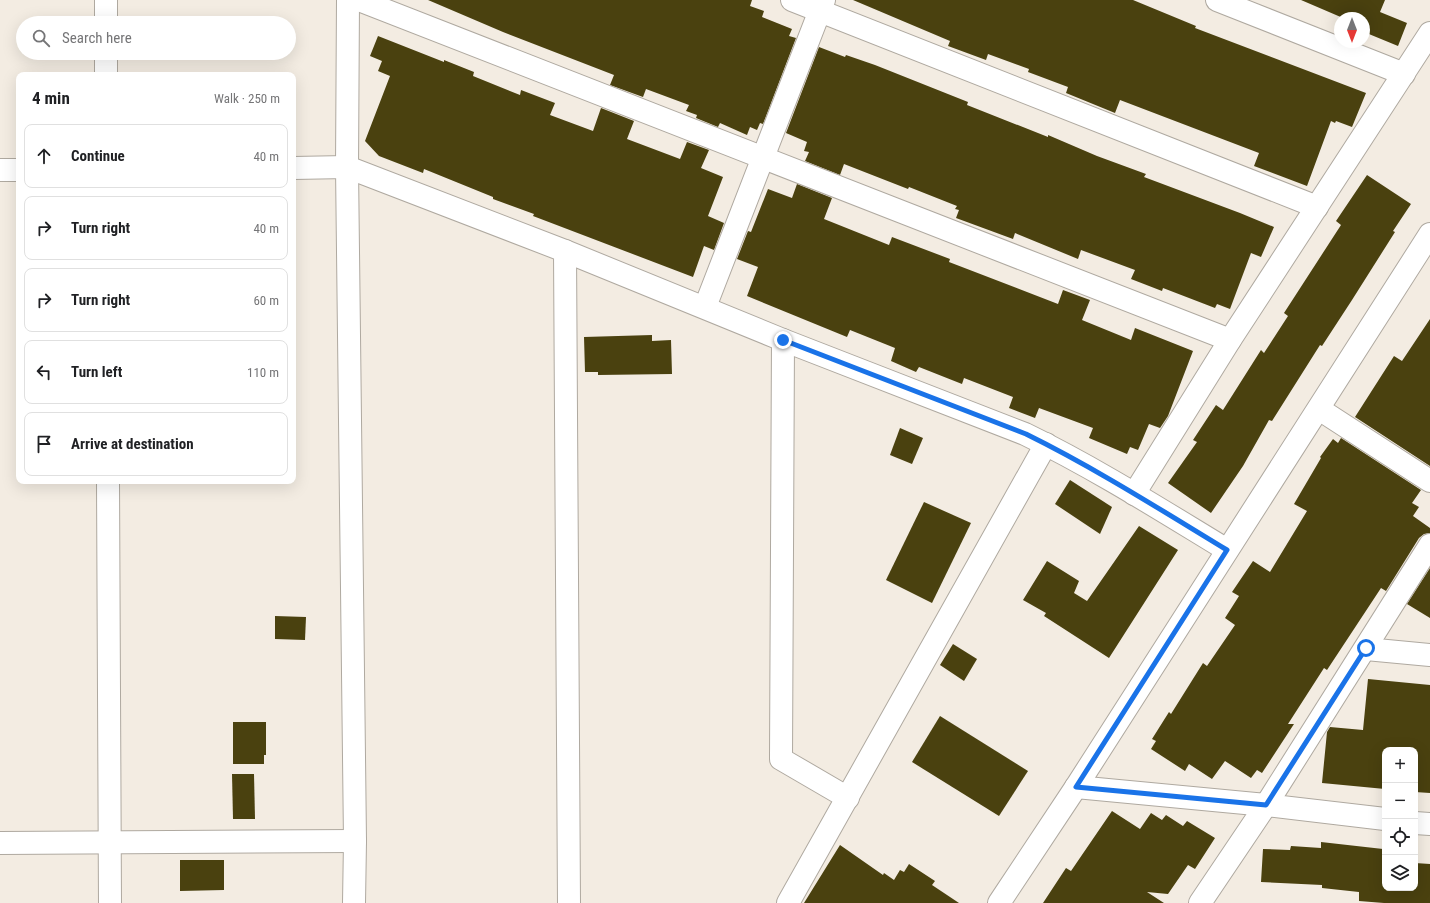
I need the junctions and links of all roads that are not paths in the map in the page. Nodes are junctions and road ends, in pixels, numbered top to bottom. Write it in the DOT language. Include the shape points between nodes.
graph roads {
  1 [pos="106,0"];
  2 [pos="348,0"];
  3 [pos="359,0"];
  4 [pos="792,0"];
  5 [pos="1217,0"];
  6 [pos="822,5"];
  7 [pos="106,16"];
  8 [pos="1430,33"];
  9 [pos="106,60"];
  10 [pos="106,72"];
  11 [pos="1404,74"];
  12 [pos="764,157"];
  13 [pos="348,167"];
  14 [pos="296,168"];
  15 [pos="0,170"];
  16 [pos="16,170"];
  17 [pos="1317,206"];
  18 [pos="1430,234"];
  19 [pos="565,251"];
  20 [pos="705,307"];
  21 [pos="783,340"];
  22 [pos="1230,340"];
  23 [pos="1319,409"];
  24 [pos="1046,444"];
  25 [pos="1430,481"];
  26 [pos="108,484"];
  27 [pos="1134,494"];
  28 [pos="1430,545"];
  29 [pos="1227,550"];
  30 [pos="1366,648"];
  31 [pos="1430,655"];
  32 [pos="1076,787"];
  33 [pos="848,798"];
  34 [pos="1266,805"];
  35 [pos="1382,819"];
  36 [pos="1418,823"];
  37 [pos="1430,824"];
  38 [pos="355,841"];
  39 [pos="110,842"];
  40 [pos="0,843"];
  41 [pos="110,903"];
  42 [pos="354,903"];
  43 [pos="569,903"];
  44 [pos="788,903"];
  45 [pos="1000,903"];
  46 [pos="1200,903"];
  1 -- 7 [label="street"];
  2 -- 13 [label="street"];
  3 -- 12 [label="street"];
  4 -- 6 [label="street"];
  5 -- 11 [label="street"];
  6 -- 12 [label="street"];
  6 -- 17 [label="street"];
  8 -- 11 [label="street"];
  9 -- 10 [label="street"];
  11 -- 17 [label="street"];
  12 -- 20 [label="street"];
  12 -- 22 [label="street"];
  13 -- 14 [label="street"];
  13 -- 19 [label="street"];
  13 -- 38 [label="street"];
  15 -- 16 [label="street"];
  17 -- 22 [label="street"];
  18 -- 23 [label="street"];
  19 -- 20 [label="street"];
  19 -- 43 [label="street"];
  20 -- 21 [label="street"];
  21 -- 24 [label="street"];
  21 -- 33 [label="street" via="781,759"];
  22 -- 27 [label="street"];
  23 -- 25 [label="street"];
  23 -- 29 [label="street"];
  24 -- 27 [label="street"];
  24 -- 33 [label="street"];
  26 -- 39 [label="street"];
  27 -- 29 [label="street"];
  28 -- 30 [label="street"];
  29 -- 32 [label="street"];
  30 -- 31 [label="street"];
  30 -- 34 [label="street"];
  32 -- 34 [label="street"];
  32 -- 45 [label="street"];
  33 -- 44 [label="street"];
  34 -- 35 [label="street"];
  34 -- 46 [label="street"];
  36 -- 37 [label="street"];
  38 -- 39 [label="street"];
  38 -- 42 [label="street"];
  39 -- 40 [label="street"];
  39 -- 41 [label="street"];
}
